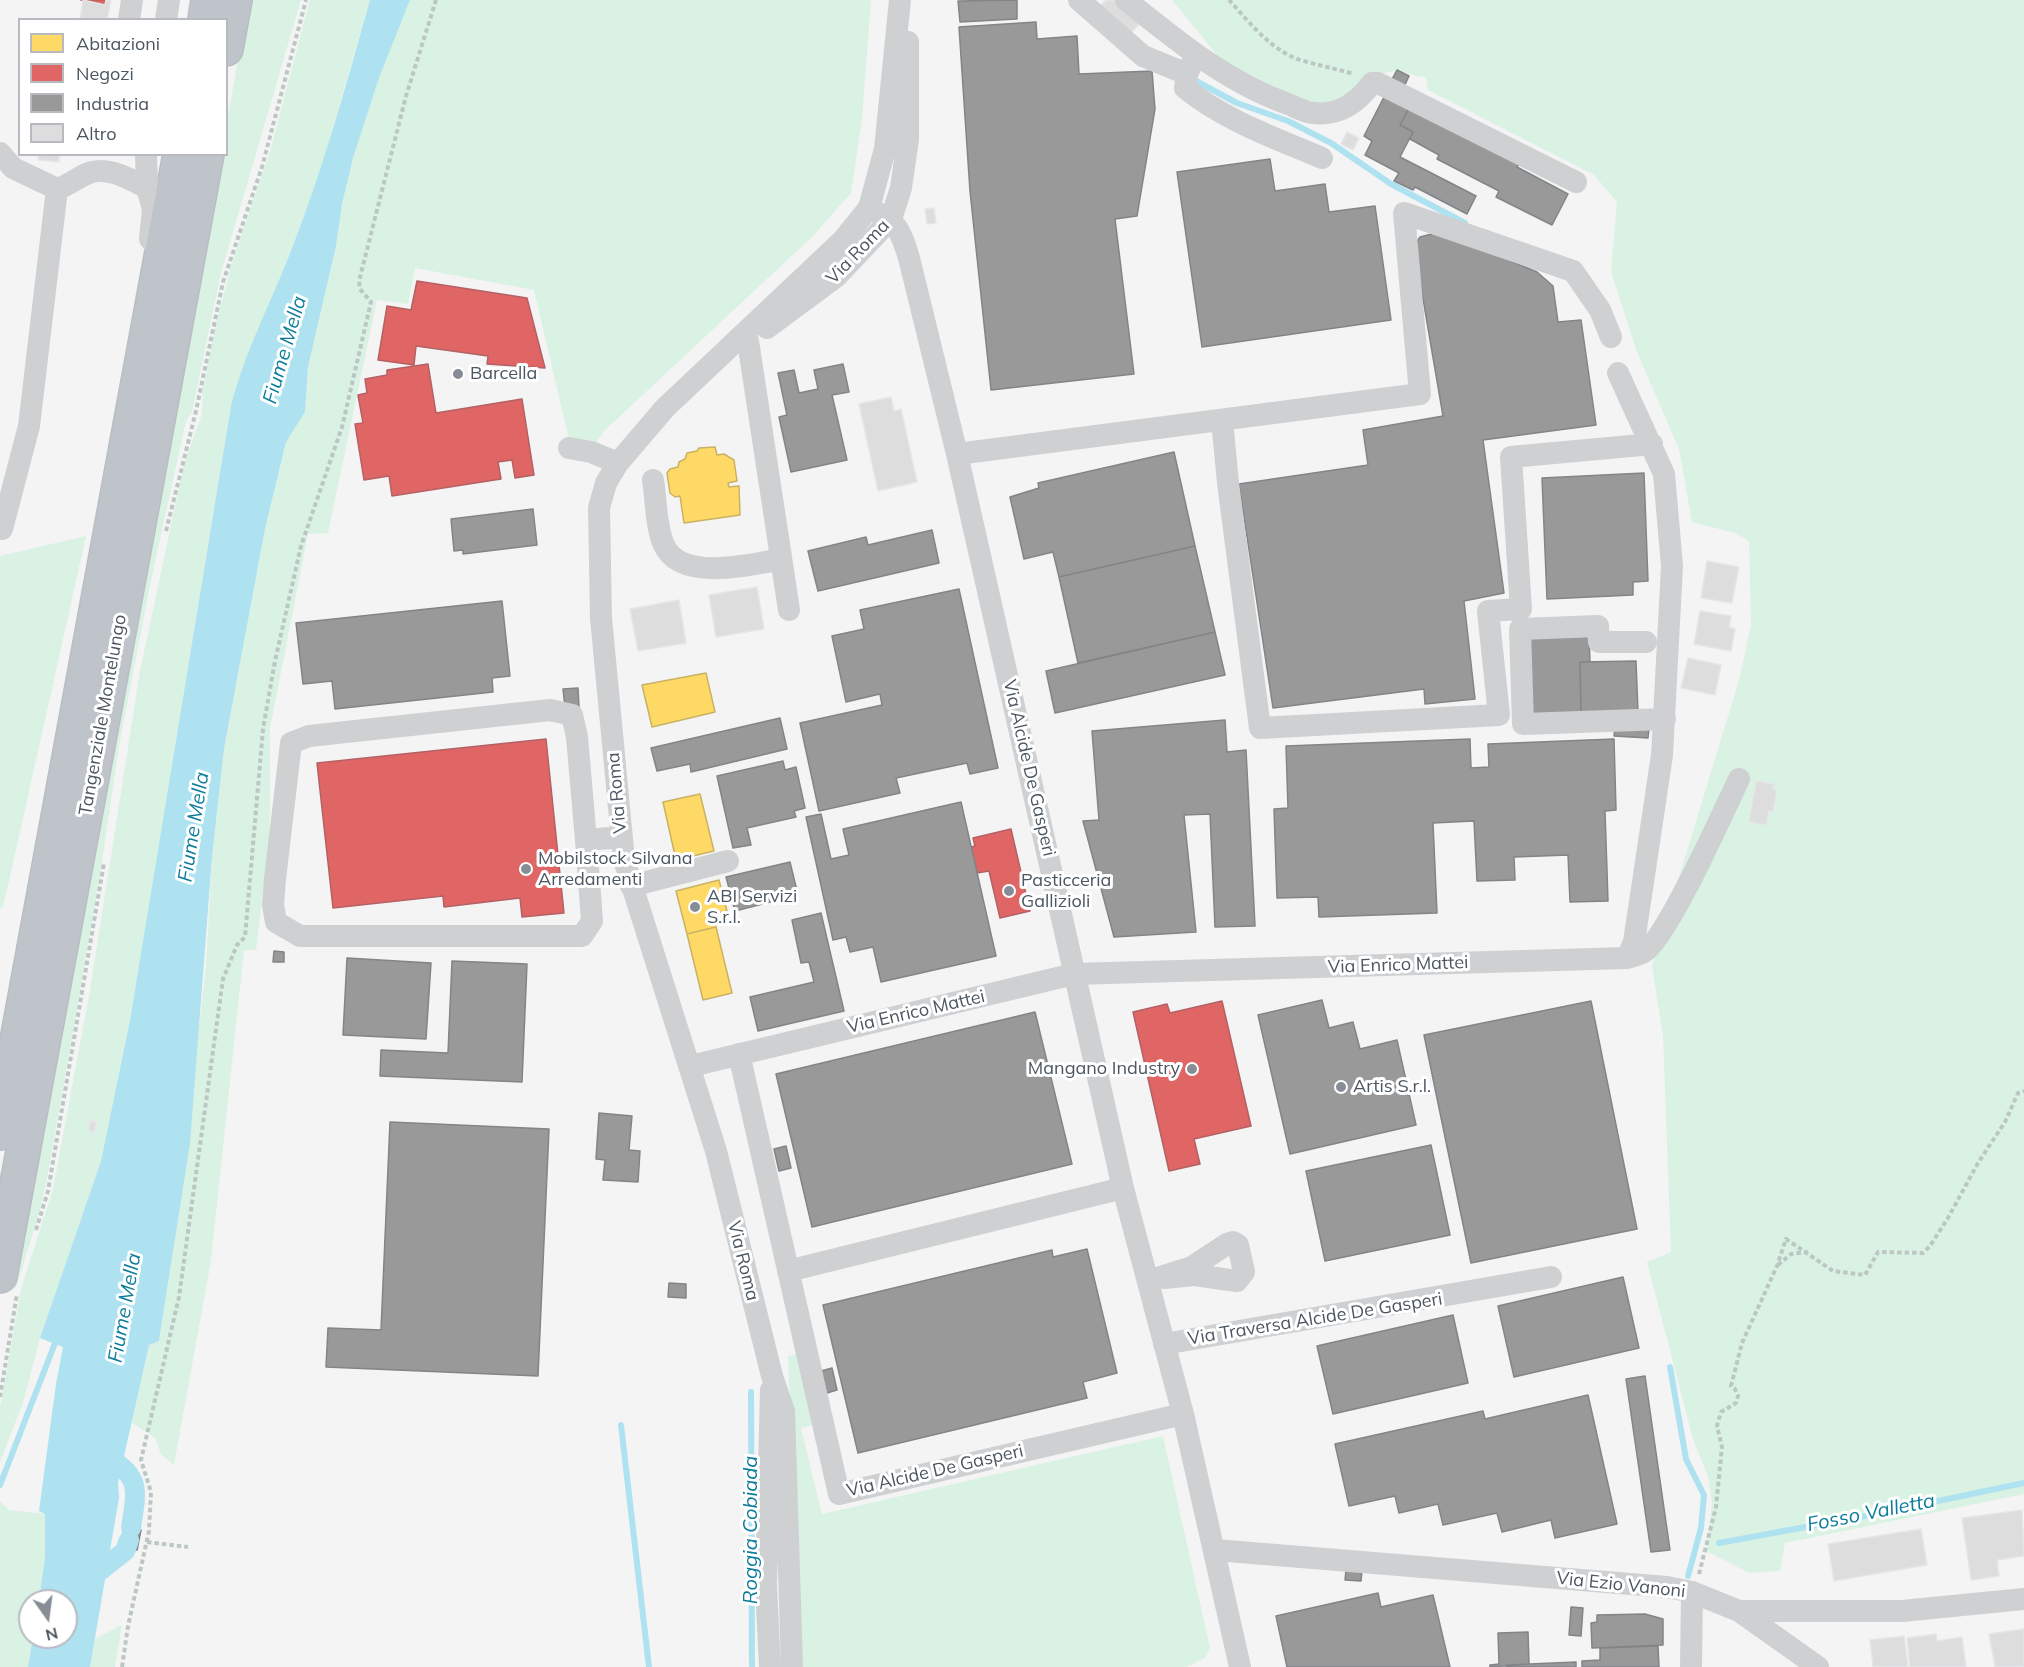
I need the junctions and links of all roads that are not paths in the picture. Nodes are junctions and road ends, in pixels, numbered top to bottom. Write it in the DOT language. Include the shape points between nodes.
graph roads {
  1 [pos="132,0"];
  2 [pos="169,0"];
  3 [pos="208,0"];
  4 [pos="236,0"];
  5 [pos="900,0"];
  6 [pos="909,0"];
  7 [pos="1079,0"];
  8 [pos="1126,0"];
  9 [pos="129,18"];
  10 [pos="166,18"];
  11 [pos="205,18"];
  12 [pos="228,39"];
  13 [pos="1192,64"];
  14 [pos="0,153"];
  15 [pos="146,156"];
  16 [pos="180,156"];
  17 [pos="207,156"];
  18 [pos="1322,158"];
  19 [pos="1576,182"];
  20 [pos="147,188"];
  21 [pos="57,189"];
  22 [pos="869,208"];
  23 [pos="891,219"];
  24 [pos="1611,337"];
  25 [pos="748,341"];
  26 [pos="704,371"];
  27 [pos="1618,373"];
  28 [pos="1222,420"];
  29 [pos="1652,444"];
  30 [pos="569,448"];
  31 [pos="957,454"];
  32 [pos="123,461"];
  33 [pos="618,463"];
  34 [pos="653,480"];
  35 [pos="1,534"];
  36 [pos="781,559"];
  37 [pos="789,610"];
  38 [pos="1646,642"];
  39 [pos="1665,719"];
  40 [pos="1740,779"];
  41 [pos="622,837"];
  42 [pos="586,840"];
  43 [pos="728,861"];
  44 [pos="631,886"];
  45 [pos="1627,958"];
  46 [pos="1074,974"];
  47 [pos="739,1054"];
  48 [pos="691,1066"];
  49 [pos="0,1133"];
  50 [pos="1123,1188"];
  51 [pos="788,1271"];
  52 [pos="1551,1277"];
  53 [pos="9,1282"];
  54 [pos="1164,1344"];
  55 [pos="772,1376"];
  56 [pos="1183,1414"];
  57 [pos="1215,1550"];
  58 [pos="1692,1592"];
  59 [pos="2024,1599"];
  60 [pos="1739,1611"];
  61 [pos="770,1667"];
  62 [pos="792,1667"];
  63 [pos="1240,1667"];
  64 [pos="1691,1667"];
  65 [pos="1818,1667"];
  1 -- 9 [label="street"];
  2 -- 10 [label="street"];
  3 -- 11 [label="highway"];
  4 -- 12 [label="highway"];
  5 -- 22 [label="street, Via Roma" via="885,149"];
  6 -- 23 [label="street, Via Roma" via="908,139 901,188"];
  7 -- 13 [label="street" via="1143,56"];
  8 -- 13 [label="street"];
  13 -- 18 [label="street" via="1185,88 1199,99 1259,132"];
  13 -- 19 [label="street" via="1313,113 1334,112 1352,104 1361,98 1365,79"];
  14 -- 21 [label="street" via="13,168"];
  15 -- 20 [label="street"];
  16 -- 32 [label="highway, Tangenziale Montelungo"];
  17 -- 53 [label="highway, Tangenziale Montelungo"];
  20 -- 21 [label="street" via="124,175 93,171 72,185"];
  20 -- 32 [label="street" via="153,222 115,423"];
  21 -- 35 [label="street" via="29,426"];
  22 -- 23 [label="street"];
  22 -- 26 [label="street, Via Roma" via="843,240"];
  23 -- 25 [label="street, Via Roma" via="836,277"];
  23 -- 31 [label="street, Via Alcide De Gasperi" via="903,237 909,258"];
  24 -- 28 [label="street" via="1600,310 1573,271 1404,213 1420,394"];
  25 -- 26 [label="street, Via Roma"];
  25 -- 36 [label="street"];
  26 -- 33 [label="street, Via Roma"];
  27 -- 29 [label="street"];
  28 -- 29 [label="street" via="1260,728 1499,715 1488,611 1521,609 1511,457"];
  28 -- 31 [label="street"];
  29 -- 39 [label="street" via="1664,474 1672,566"];
  30 -- 33 [label="street"];
  31 -- 46 [label="street, Via Alcide De Gasperi"];
  32 -- 49 [label="highway, Tangenziale Montelungo"];
  33 -- 41 [label="street, Via Roma" via="598,508 601,618"];
  34 -- 36 [label="street" via="663,544 671,556 706,568 732,568"];
  36 -- 37 [label="street"];
  38 -- 39 [label="street" via="1599,642 1598,626 1520,629 1523,724"];
  39 -- 45 [label="street" via="1637,923"];
  40 -- 45 [label="street" via="1657,940 1644,952"];
  41 -- 42 [label="street"];
  41 -- 44 [label="street, Via Roma"];
  42 -- 42 [label="street" via="592,921 582,936 300,936 276,922 275,879 291,744 309,736 550,710 572,715"];
  43 -- 44 [label="street"];
  44 -- 48 [label="street, Via Roma"];
  45 -- 46 [label="street, Via Enrico Mattei"];
  46 -- 47 [label="street, Via Enrico Mattei"];
  46 -- 50 [label="street, Via Alcide De Gasperi"];
  47 -- 48 [label="street, Via Enrico Mattei"];
  47 -- 51 [label="street, Via Alcide De Gasperi"];
  48 -- 55 [label="street, Via Roma"];
  50 -- 51 [label="street"];
  50 -- 54 [label="street, Via Alcide De Gasperi" via="1156,1280"];
  51 -- 56 [label="street, Via Alcide De Gasperi" via="838,1494"];
  52 -- 54 [label="street, Via Traversa Alcide De Gasperi"];
  54 -- 56 [label="street, Via Alcide De Gasperi"];
  55 -- 61 [label="street, Via Roma" via="766,1585"];
  55 -- 62 [label="street, Via Roma" via="784,1411"];
  56 -- 57 [label="street, Via Alcide De Gasperi"];
  57 -- 58 [label="street, Via Ezio Vanoni"];
  57 -- 63 [label="street, Via Alcide De Gasperi"];
  58 -- 60 [label="street, Via Ezio Vanoni"];
  58 -- 64 [label="street"];
  59 -- 60 [label="street, Via Ezio Vanoni" via="1902,1611"];
  60 -- 65 [label="street"];
}
